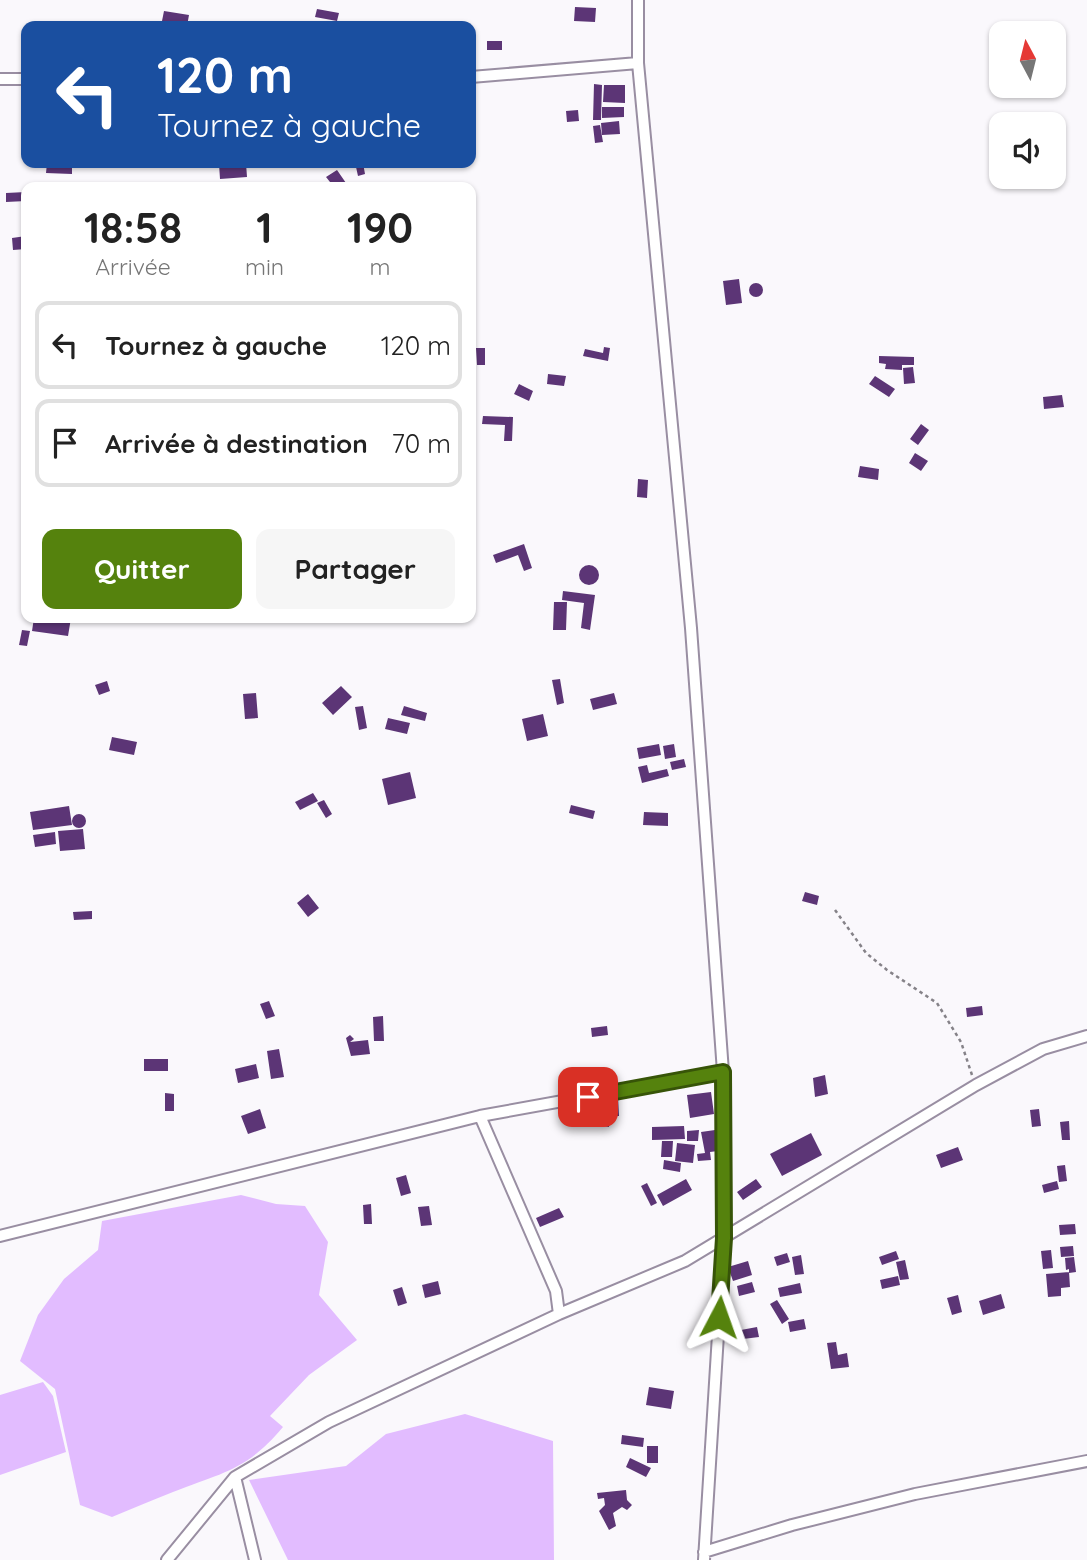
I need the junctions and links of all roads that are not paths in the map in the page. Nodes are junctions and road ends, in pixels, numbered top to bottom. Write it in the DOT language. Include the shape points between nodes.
graph roads {
  1 [pos="638,0"];
  2 [pos="638,63"];
  3 [pos="476,77"];
  4 [pos="0,79"];
  5 [pos="21,79"];
  6 [pos="1087,1036"];
  7 [pos="723,1072"];
  8 [pos="480,1116"];
  9 [pos="0,1236"];
  10 [pos="724,1238"];
  11 [pos="559,1314"];
  12 [pos="1087,1461"];
  13 [pos="235,1478"];
  14 [pos="704,1556"];
  15 [pos="167,1560"];
  16 [pos="255,1560"];
  1 -- 2 [label="street"];
  2 -- 3 [label="street"];
  2 -- 7 [label="street" via="691,628"];
  4 -- 5 [label="street"];
  6 -- 10 [label="street" via="1043,1049 976,1085"];
  7 -- 8 [label="street"];
  7 -- 10 [label="street"];
  8 -- 9 [label="street"];
  8 -- 11 [label="street" via="556,1291"];
  10 -- 11 [label="street" via="685,1261"];
  10 -- 14 [label="street"];
  11 -- 13 [label="street" via="329,1422"];
  12 -- 14 [label="street" via="915,1494 792,1525"];
  13 -- 15 [label="street"];
  13 -- 16 [label="street"];
}
